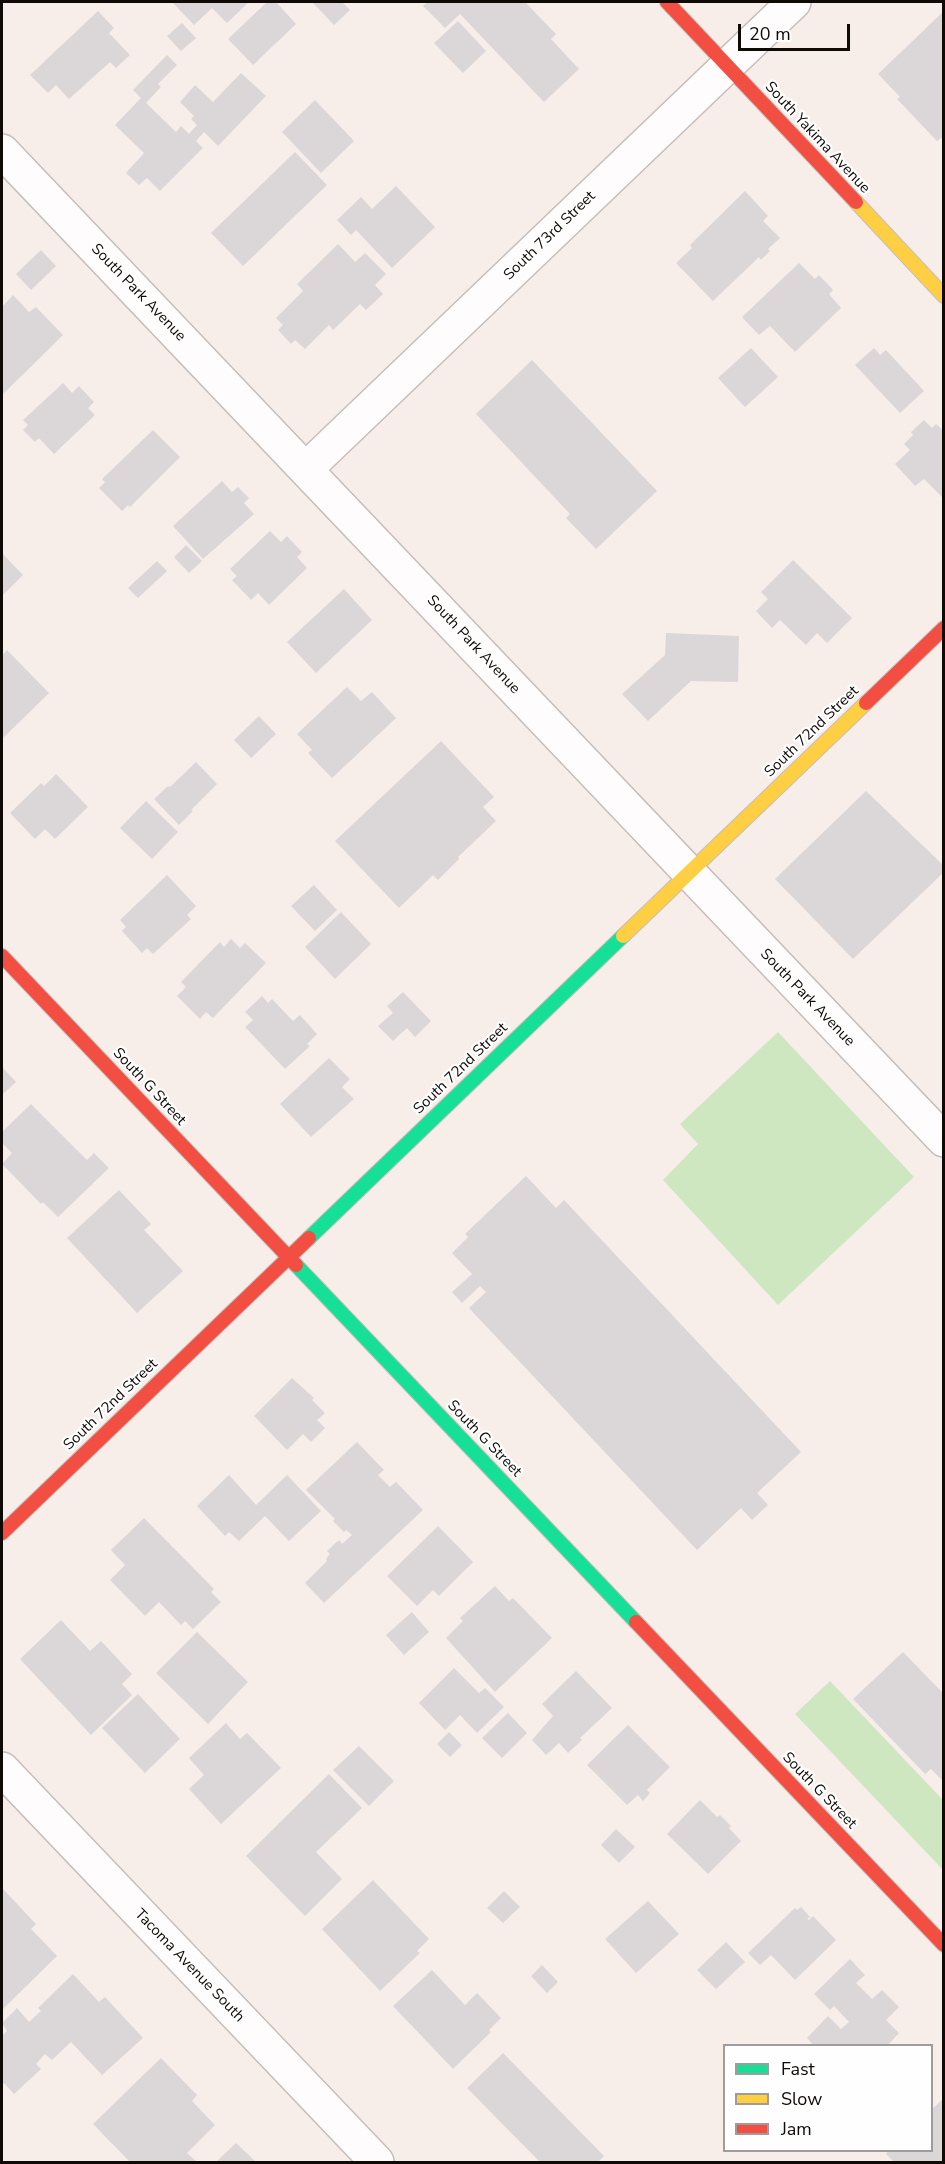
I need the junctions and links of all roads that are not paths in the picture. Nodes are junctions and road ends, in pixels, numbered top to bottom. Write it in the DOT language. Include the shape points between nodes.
graph roads {
  1 [pos="667,2"];
  2 [pos="794,2"];
  3 [pos="726,66"];
  4 [pos="2,151"];
  5 [pos="944,296"];
  6 [pos="306,469"];
  7 [pos="944,628"];
  8 [pos="689,873"];
  9 [pos="2,956"];
  10 [pos="944,1140"];
  11 [pos="288,1258"];
  12 [pos="2,1533"];
  13 [pos="2,1769"];
  14 [pos="944,1945"];
  15 [pos="377,2163"];
  1 -- 3 [label="main road, South Yakima Avenue"];
  2 -- 3 [label="street, South 73rd Street"];
  3 -- 5 [label="main road, South Yakima Avenue"];
  3 -- 6 [label="street, South 73rd Street"];
  4 -- 6 [label="street, South Park Avenue"];
  6 -- 8 [label="street, South Park Avenue"];
  7 -- 8 [label="main road, South 72nd Street"];
  8 -- 10 [label="street, South Park Avenue"];
  8 -- 11 [label="main road, South 72nd Street"];
  9 -- 11 [label="main road, South G Street"];
  11 -- 12 [label="main road, South 72nd Street"];
  11 -- 14 [label="main road, South G Street"];
  13 -- 15 [label="street, Tacoma Avenue South"];
}
